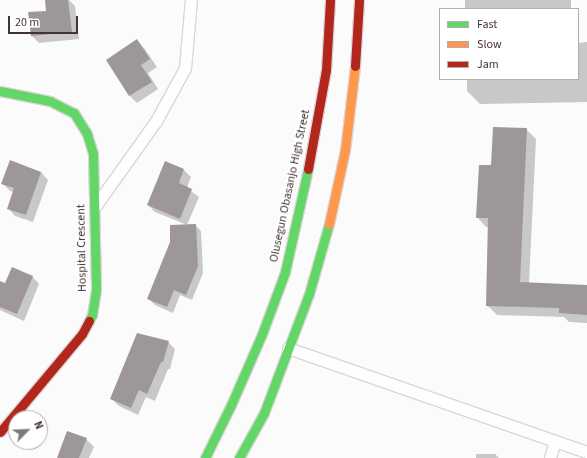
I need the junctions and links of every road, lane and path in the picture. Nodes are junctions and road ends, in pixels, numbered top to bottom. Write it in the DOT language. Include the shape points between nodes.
graph roads {
  1 [pos="191,0"];
  2 [pos="330,0"];
  3 [pos="359,0"];
  4 [pos="0,91"];
  5 [pos="94,208"];
  6 [pos="288,348"];
  7 [pos="0,432"];
  8 [pos="555,441"];
  9 [pos="587,452"];
  10 [pos="205,458"];
  11 [pos="239,458"];
  12 [pos="550,458"];
  1 -- 5 [label="lane" via="185,68 156,120"];
  2 -- 10 [label="main road, Olusegun Obasanjo High Street" via="326,70 303,196 285,272 262,334"];
  3 -- 6 [label="main road" via="355,74 345,150 328,229 309,294"];
  4 -- 5 [label="main road, Hospital Crescent" via="50,101 74,113 86,134 93,154"];
  5 -- 7 [label="main road, Hospital Crescent" via="96,290 92,315 73,346"];
  6 -- 8 [label="lane"];
  6 -- 11 [label="main road" via="264,413"];
  8 -- 9 [label="lane"];
  8 -- 12 [label="lane"];
}
